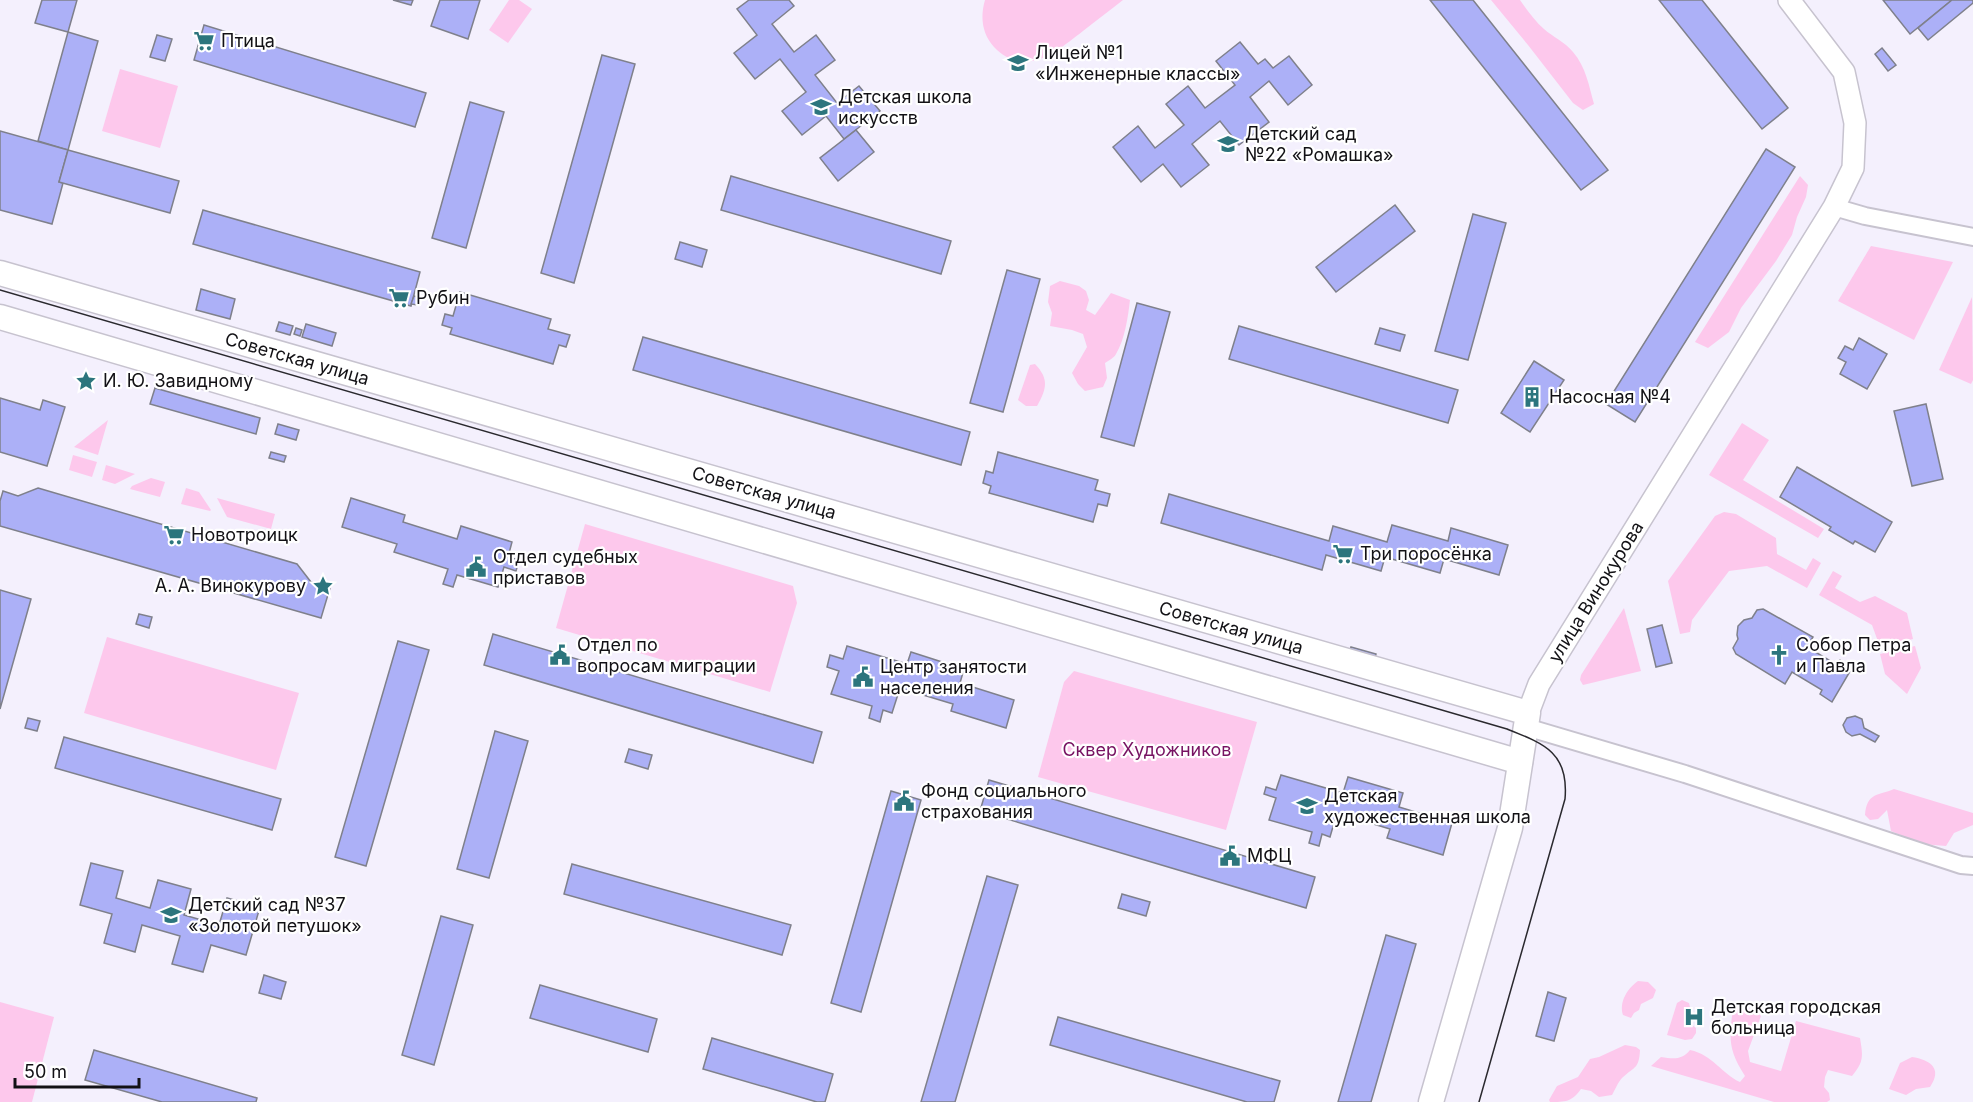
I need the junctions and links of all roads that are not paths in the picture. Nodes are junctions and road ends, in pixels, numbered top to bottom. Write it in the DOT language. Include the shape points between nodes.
graph roads {
  1 [pos="1789,0"];
  2 [pos="1834,207"];
  3 [pos="1973,237"];
  4 [pos="0,273"];
  5 [pos="0,317"];
  6 [pos="1527,720"];
  7 [pos="1520,762"];
  8 [pos="1973,866"];
  9 [pos="1431,1102"];
  1 -- 2 [label="street, улица Винокурова" via="1844,72 1855,123 1853,168"];
  2 -- 3 [label="street"];
  2 -- 6 [label="street, улица Винокурова" via="1539,684"];
  4 -- 6 [label="main road, Советская улица"];
  5 -- 7 [label="main road"];
  6 -- 7 [label="main road, улица Винокурова"];
  6 -- 8 [label="street"];
  7 -- 9 [label="main road, улица Винокурова" via="1510,828"];
}
